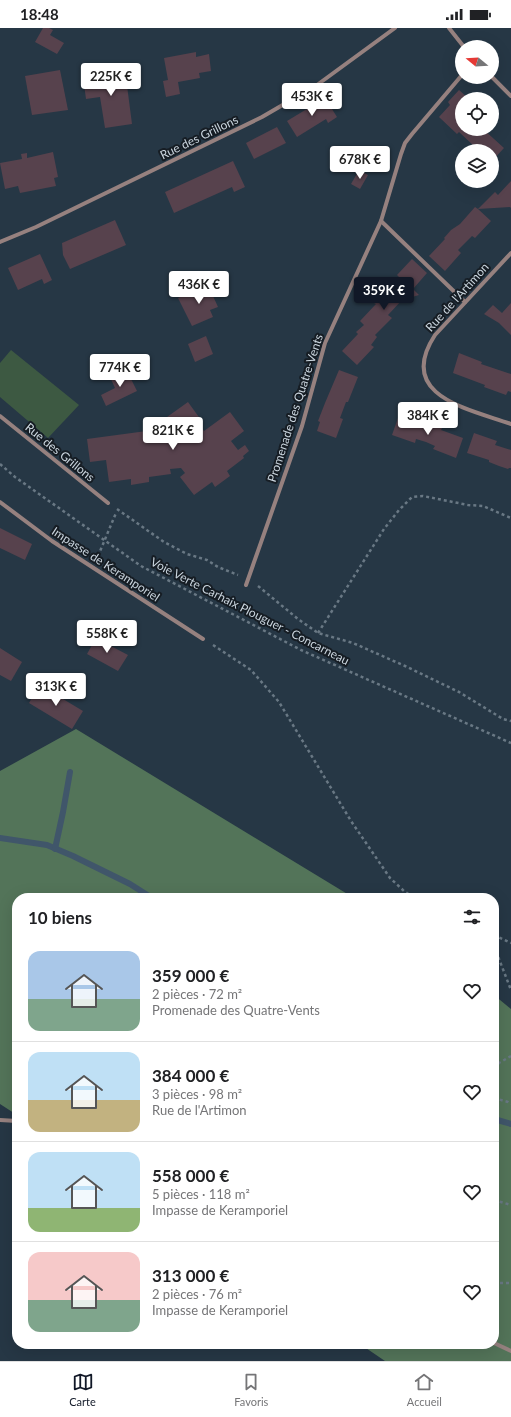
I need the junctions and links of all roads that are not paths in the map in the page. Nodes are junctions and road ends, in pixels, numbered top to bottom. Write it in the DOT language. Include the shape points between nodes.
graph roads {
  1 [pos="394,28"];
  2 [pos="448,28"];
  3 [pos="458,40"];
  4 [pos="455,83"];
  5 [pos="499,84"];
  6 [pos="511,96"];
  7 [pos="381,221"];
  8 [pos="0,242"];
  9 [pos="511,253"];
  10 [pos="465,302"];
  11 [pos="0,416"];
  12 [pos="511,424"];
  13 [pos="0,502"];
  14 [pos="108,503"];
  15 [pos="246,585"];
  16 [pos="204,639"];
  17 [pos="0,1120"];
  18 [pos="12,1121"];
  19 [pos="499,1345"];
  20 [pos="511,1351"];
  1 -- 8 [label="street, Rue des Grillons" via="317,86 262,117"];
  2 -- 3 [label="street"];
  4 -- 7 [label="street, Promenade des Quatre-Vents" via="405,144"];
  5 -- 6 [label="street"];
  7 -- 10 [label="street"];
  7 -- 15 [label="street, Promenade des Quatre-Vents" via="325,343 302,426"];
  9 -- 10 [label="street, Rue de l'Artimon"];
  10 -- 12 [label="street, Rue de l'Artimon" via="429,343 423,367 428,384 445,399"];
  11 -- 14 [label="street, Rue des Grillons"];
  13 -- 16 [label="street, Impasse de Keramporiel" via="52,541"];
  17 -- 18 [label="street"];
  19 -- 20 [label="street"];
}
